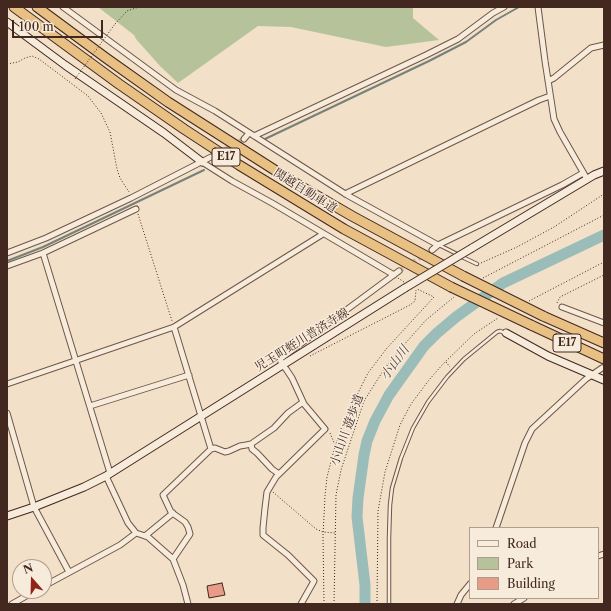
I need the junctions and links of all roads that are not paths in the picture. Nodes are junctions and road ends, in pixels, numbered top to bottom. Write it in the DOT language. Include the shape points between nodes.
graph roads {
  1 [pos="14,7"];
  2 [pos="37,7"];
  3 [pos="63,7"];
  4 [pos="504,7"];
  5 [pos="538,7"];
  6 [pos="7,22"];
  7 [pos="604,45"];
  8 [pos="548,81"];
  9 [pos="550,96"];
  10 [pos="249,133"];
  11 [pos="254,136"];
  12 [pos="244,139"];
  13 [pos="211,157"];
  14 [pos="202,162"];
  15 [pos="604,171"];
  16 [pos="585,176"];
  17 [pos="345,194"];
  18 [pos="136,210"];
  19 [pos="323,234"];
  20 [pos="438,245"];
  21 [pos="432,250"];
  22 [pos="7,253"];
  23 [pos="43,253"];
  24 [pos="477,264"];
  25 [pos="7,266"];
  26 [pos="399,271"];
  27 [pos="394,275"];
  28 [pos="562,307"];
  29 [pos="604,323"];
  30 [pos="174,327"];
  31 [pos="506,333"];
  32 [pos="604,343"];
  33 [pos="75,360"];
  34 [pos="603,364"];
  35 [pos="282,365"];
  36 [pos="189,375"];
  37 [pos="592,375"];
  38 [pos="604,380"];
  39 [pos="7,384"];
  40 [pos="303,402"];
  41 [pos="90,406"];
  42 [pos="7,413"];
  43 [pos="201,416"];
  44 [pos="251,444"];
  45 [pos="211,449"];
  46 [pos="279,474"];
  47 [pos="108,475"];
  48 [pos="34,508"];
  49 [pos="173,513"];
  50 [pos="7,516"];
  51 [pos="496,527"];
  52 [pos="136,533"];
  53 [pos="145,536"];
  54 [pos="173,559"];
  55 [pos="69,572"];
  56 [pos="52,582"];
  57 [pos="469,585"];
  58 [pos="21,599"];
  59 [pos="12,604"];
  60 [pos="188,604"];
  61 [pos="300,604"];
  62 [pos="388,604"];
  63 [pos="457,604"];
  1 -- 34 [label="highway, 関越自動車道 / E17, bridge" via="208,145 344,229"];
  2 -- 32 [label="highway, 関越自動車道 / E17, bridge" via="168,102 295,183 463,276"];
  3 -- 10 [label="street" via="176,90"];
  4 -- 11 [label="street" via="452,42"];
  5 -- 8 [label="street"];
  6 -- 14 [label="main road"];
  7 -- 8 [label="street" via="591,48"];
  8 -- 9 [label="street"];
  9 -- 16 [label="street" via="554,119"];
  9 -- 17 [label="street"];
  10 -- 11 [label="street"];
  10 -- 12 [label="street"];
  11 -- 17 [label="street"];
  13 -- 14 [label="street"];
  14 -- 19 [label="street"];
  14 -- 22 [label="street" via="46,238"];
  15 -- 16 [label="main road, 児玉町蛭川普済寺線"];
  16 -- 20 [label="street"];
  16 -- 35 [label="main road, 児玉町蛭川普済寺線, bridge" via="472,248 405,285"];
  17 -- 20 [label="street"];
  18 -- 23 [label="street"];
  19 -- 27 [label="street"];
  19 -- 30 [label="street"];
  20 -- 21 [label="street"];
  20 -- 24 [label="lane"];
  23 -- 25 [label="street"];
  23 -- 33 [label="street"];
  26 -- 27 [label="street"];
  27 -- 35 [label="street" via="280,359"];
  28 -- 29 [label="street"];
  30 -- 33 [label="street"];
  30 -- 36 [label="street"];
  31 -- 37 [label="main road" via="548,356"];
  31 -- 62 [label="lane" via="497,332 464,359 428,402 413,428 392,488"];
  33 -- 39 [label="street"];
  33 -- 41 [label="street"];
  34 -- 37 [label="street"];
  35 -- 40 [label="street" via="292,378"];
  35 -- 43 [label="main road, 児玉町蛭川普済寺線"];
  36 -- 41 [label="street"];
  36 -- 43 [label="street"];
  37 -- 38 [label="main road"];
  37 -- 51 [label="street" via="537,424 528,436"];
  40 -- 44 [label="street" via="274,428"];
  40 -- 46 [label="street" via="325,429"];
  41 -- 47 [label="street"];
  42 -- 48 [label="street"];
  43 -- 45 [label="street"];
  43 -- 47 [label="main road, 児玉町蛭川普済寺線"];
  44 -- 45 [label="street" via="225,452"];
  44 -- 46 [label="street" via="252,449"];
  45 -- 49 [label="street" via="164,495"];
  46 -- 61 [label="street" via="267,492 263,535 314,581"];
  47 -- 48 [label="main road, 児玉町蛭川普済寺線" via="84,488"];
  47 -- 52 [label="street" via="128,523"];
  48 -- 50 [label="main road, 児玉町蛭川普済寺線"];
  48 -- 55 [label="street"];
  49 -- 53 [label="street"];
  49 -- 54 [label="street" via="185,522 190,534"];
  52 -- 53 [label="street"];
  52 -- 55 [label="street" via="120,545"];
  53 -- 54 [label="street"];
  54 -- 60 [label="street"];
  55 -- 56 [label="street"];
  57 -- 63 [label="street"];
  58 -- 59 [label="street"];
}
